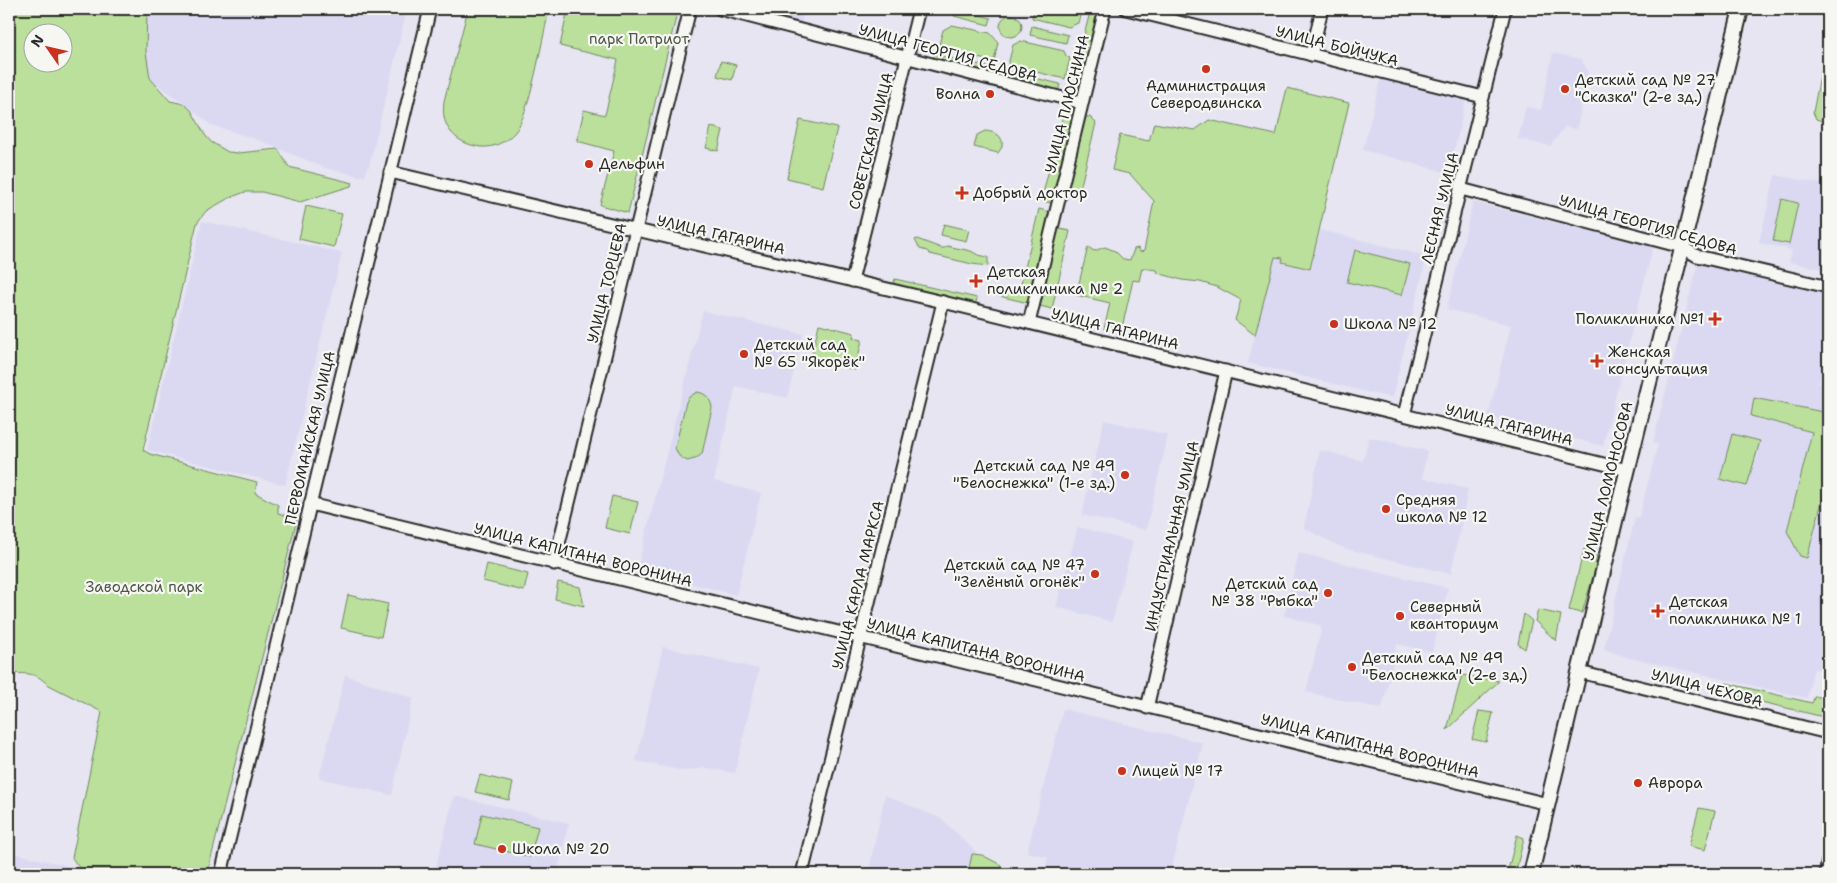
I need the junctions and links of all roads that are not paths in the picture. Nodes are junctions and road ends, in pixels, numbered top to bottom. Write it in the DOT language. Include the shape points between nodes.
graph roads {
  1 [pos="430,9"];
  2 [pos="690,9"];
  3 [pos="720,9"];
  4 [pos="919,9"];
  5 [pos="1105,9"];
  6 [pos="1126,9"];
  7 [pos="1322,9"];
  8 [pos="1506,9"];
  9 [pos="1741,9"];
  10 [pos="1311,55"];
  11 [pos="907,58"];
  12 [pos="1483,97"];
  13 [pos="1082,104"];
  14 [pos="390,172"];
  15 [pos="1461,189"];
  16 [pos="636,230"];
  17 [pos="1682,247"];
  18 [pos="852,281"];
  19 [pos="1828,287"];
  20 [pos="943,302"];
  21 [pos="1029,323"];
  22 [pos="1226,371"];
  23 [pos="1404,415"];
  24 [pos="1628,470"];
  25 [pos="310,504"];
  26 [pos="554,564"];
  27 [pos="860,638"];
  28 [pos="1580,672"];
  29 [pos="1148,708"];
  30 [pos="1828,733"];
  31 [pos="1548,804"];
  32 [pos="1828,861"];
  33 [pos="221,874"];
  34 [pos="802,874"];
  35 [pos="1531,874"];
  36 [pos="1825,874"];
  1 -- 14 [label="street, ПЕРВОМАЙСКАЯ УЛИЦА"];
  2 -- 16 [label="street, УЛИЦА ТОРЦЕВА"];
  3 -- 11 [label="street, УЛИЦА ГЕОРГИЯ СЕДОВА"];
  4 -- 11 [label="street, СОВЕТСКАЯ УЛИЦА"];
  5 -- 13 [label="street, УЛИЦА ПЛЮСНИНА"];
  6 -- 10 [label="street, УЛИЦА БОЙЧУКА"];
  7 -- 10 [label="street"];
  8 -- 12 [label="street, ЛЕСНАЯ УЛИЦА"];
  9 -- 17 [label="main road, УЛИЦА ЛОМОНОСОВА"];
  10 -- 12 [label="street, УЛИЦА БОЙЧУКА"];
  11 -- 13 [label="street, УЛИЦА ГЕОРГИЯ СЕДОВА"];
  11 -- 18 [label="street, СОВЕТСКАЯ УЛИЦА"];
  12 -- 15 [label="street, ЛЕСНАЯ УЛИЦА"];
  13 -- 21 [label="street, УЛИЦА ПЛЮСНИНА"];
  14 -- 16 [label="street, УЛИЦА ГАГАРИНА"];
  14 -- 25 [label="street, ПЕРВОМАЙСКАЯ УЛИЦА"];
  15 -- 17 [label="street, УЛИЦА ГЕОРГИЯ СЕДОВА"];
  15 -- 23 [label="street, ЛЕСНАЯ УЛИЦА"];
  16 -- 18 [label="street, УЛИЦА ГАГАРИНА"];
  16 -- 26 [label="street, УЛИЦА ТОРЦЕВА"];
  17 -- 19 [label="street, УЛИЦА ГЕОРГИЯ СЕДОВА" via="1697,256"];
  17 -- 24 [label="main road, УЛИЦА ЛОМОНОСОВА"];
  18 -- 20 [label="street, УЛИЦА ГАГАРИНА"];
  20 -- 21 [label="street, УЛИЦА ГАГАРИНА"];
  20 -- 27 [label="street, УЛИЦА КАРЛА МАРКСА"];
  21 -- 22 [label="street, УЛИЦА ГАГАРИНА"];
  22 -- 23 [label="street, УЛИЦА ГАГАРИНА"];
  22 -- 29 [label="street, ИНДУСТРИАЛЬНАЯ УЛИЦА"];
  23 -- 24 [label="street, УЛИЦА ГАГАРИНА"];
  24 -- 28 [label="main road, УЛИЦА ЛОМОНОСОВА"];
  25 -- 26 [label="street, УЛИЦА КАПИТАНА ВОРОНИНА"];
  25 -- 33 [label="street, ПЕРВОМАЙСКАЯ УЛИЦА"];
  26 -- 27 [label="street, УЛИЦА КАПИТАНА ВОРОНИНА"];
  27 -- 29 [label="street, УЛИЦА КАПИТАНА ВОРОНИНА"];
  27 -- 34 [label="street, УЛИЦА КАРЛА МАРКСА"];
  28 -- 30 [label="street, УЛИЦА ЧЕХОВА"];
  28 -- 31 [label="main road, УЛИЦА ЛОМОНОСОВА"];
  29 -- 31 [label="street, УЛИЦА КАПИТАНА ВОРОНИНА"];
  31 -- 35 [label="main road, УЛИЦА ЛОМОНОСОВА"];
  32 -- 36 [label="street"];
}
